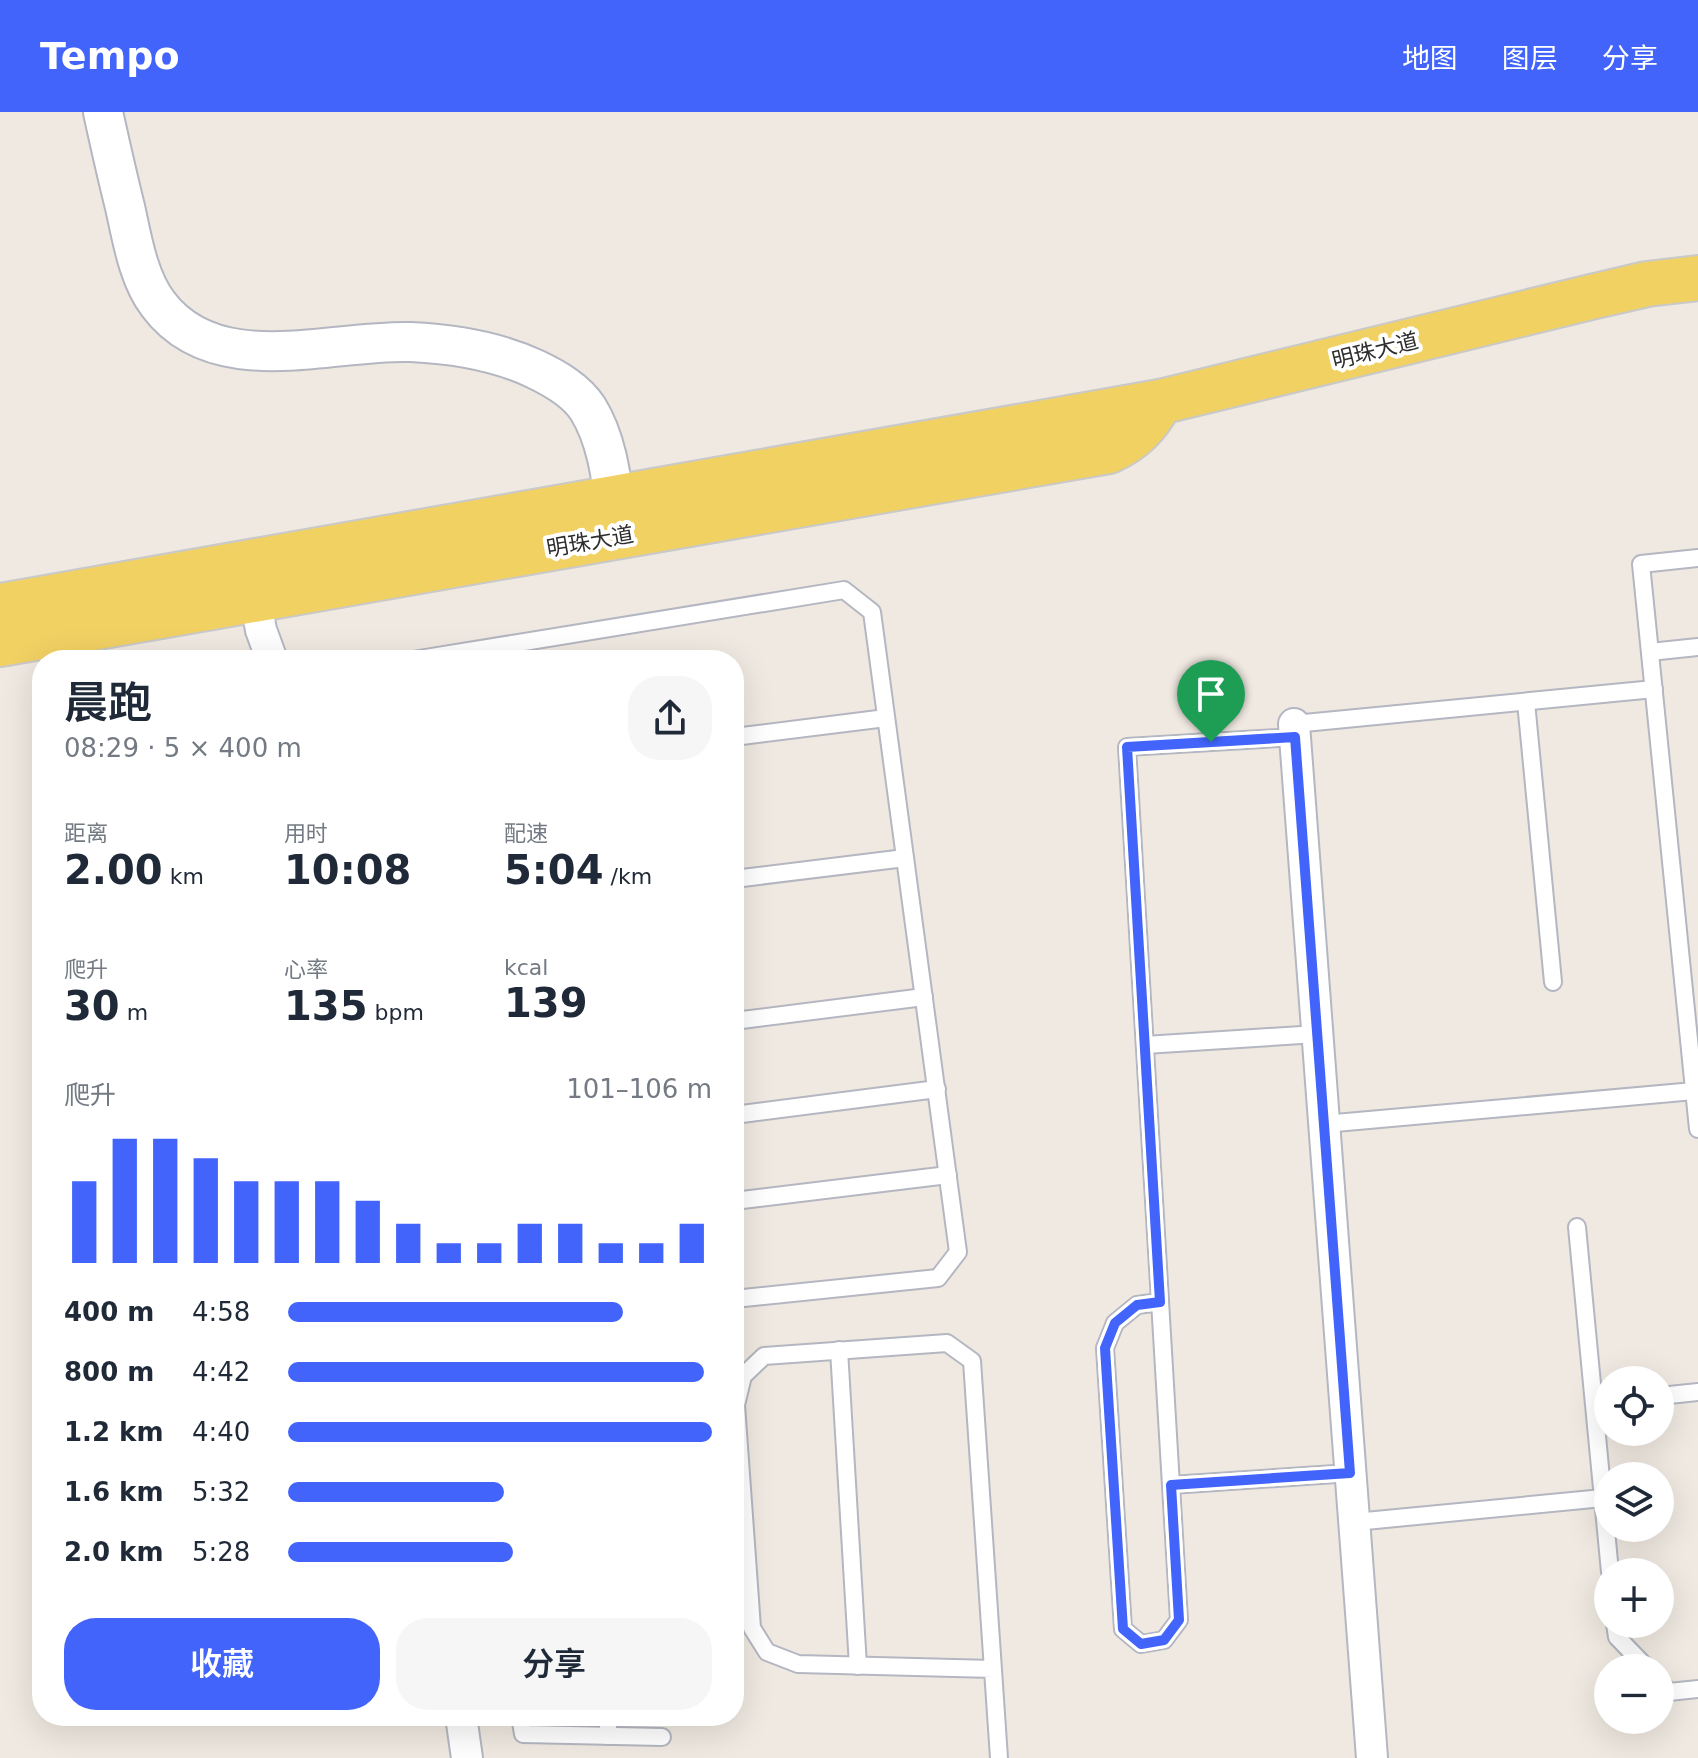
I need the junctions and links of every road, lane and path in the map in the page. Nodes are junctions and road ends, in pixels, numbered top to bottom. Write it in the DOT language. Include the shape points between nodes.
graph roads {
  1 [pos="103,112"];
  2 [pos="1698,278"];
  3 [pos="1591,297"];
  4 [pos="1698,304"];
  5 [pos="617,517"];
  6 [pos="1698,558"];
  7 [pos="252,581"];
  8 [pos="0,606"];
  9 [pos="0,644"];
  10 [pos="1698,647"];
  11 [pos="268,650"];
  12 [pos="475,650"];
  13 [pos="1650,652"];
  14 [pos="1654,689"];
  15 [pos="1526,702"];
  16 [pos="886,718"];
  17 [pos="1294,730"];
  18 [pos="744,736"];
  19 [pos="905,858"];
  20 [pos="744,878"];
  21 [pos="1690,966"];
  22 [pos="1553,982"];
  23 [pos="924,997"];
  24 [pos="744,1020"];
  25 [pos="1317,1034"];
  26 [pos="1145,1045"];
  27 [pos="937,1089"];
  28 [pos="1694,1091"];
  29 [pos="744,1114"];
  30 [pos="1324,1124"];
  31 [pos="1698,1129"];
  32 [pos="948,1175"];
  33 [pos="744,1200"];
  34 [pos="1577,1227"];
  35 [pos="744,1298"];
  36 [pos="1160,1302"];
  37 [pos="839,1350"];
  38 [pos="1596,1366"];
  39 [pos="744,1375"];
  40 [pos="1698,1392"];
  41 [pos="1674,1395"];
  42 [pos="1350,1473"];
  43 [pos="1171,1485"];
  44 [pos="1594,1499"];
  45 [pos="744,1516"];
  46 [pos="1355,1522"];
  47 [pos="1618,1638"];
  48 [pos="1633,1654"];
  49 [pos="858,1666"];
  50 [pos="993,1669"];
  51 [pos="1698,1689"];
  52 [pos="1674,1691"];
  53 [pos="462,1726"];
  54 [pos="522,1726"];
  55 [pos="608,1726"];
  56 [pos="608,1736"];
  57 [pos="662,1737"];
  58 [pos="467,1758"];
  59 [pos="999,1758"];
  60 [pos="1372,1758"];
  1 -- 5 [label="street" via="137,263 157,304 180,327 237,350 410,342 467,348 517,361 560,381 586,406 602,437"];
  2 -- 3 [label="main road, 明珠大道"];
  3 -- 4 [label="main road, 明珠大道"];
  3 -- 5 [label="main road, 明珠大道" via="1160,402"];
  5 -- 7 [label="main road, 明珠大道"];
  6 -- 13 [label="lane" via="1641,564"];
  7 -- 8 [label="main road, 明珠大道"];
  7 -- 9 [label="main road, 明珠大道"];
  7 -- 11 [label="street"];
  10 -- 13 [label="lane"];
  12 -- 16 [label="lane" via="844,590 872,612"];
  13 -- 14 [label="lane"];
  14 -- 15 [label="lane"];
  14 -- 21 [label="lane"];
  15 -- 17 [label="lane"];
  15 -- 22 [label="lane"];
  16 -- 18 [label="lane"];
  16 -- 19 [label="lane"];
  17 -- 25 [label="street"];
  17 -- 26 [label="lane" via="1127,747"];
  19 -- 20 [label="lane"];
  19 -- 23 [label="lane"];
  21 -- 28 [label="lane"];
  23 -- 24 [label="lane"];
  23 -- 27 [label="lane"];
  25 -- 26 [label="lane"];
  25 -- 30 [label="street"];
  26 -- 36 [label="lane"];
  27 -- 29 [label="lane"];
  27 -- 32 [label="lane"];
  28 -- 30 [label="lane"];
  28 -- 31 [label="lane"];
  30 -- 42 [label="street"];
  32 -- 33 [label="lane"];
  32 -- 35 [label="lane" via="958,1252 938,1278"];
  34 -- 38 [label="lane"];
  36 -- 43 [label="lane"];
  36 -- 43 [label="lane" via="1137,1305 1115,1323 1105,1348 1123,1629 1141,1644 1164,1640 1179,1620"];
  37 -- 39 [label="lane" via="764,1356"];
  37 -- 49 [label="lane"];
  37 -- 50 [label="lane" via="947,1343 972,1361"];
  40 -- 41 [label="lane"];
  42 -- 43 [label="lane"];
  42 -- 46 [label="street"];
  44 -- 46 [label="lane"];
  45 -- 49 [label="lane" via="752,1628 767,1652 798,1664"];
  46 -- 60 [label="street"];
  47 -- 48 [label="lane"];
  49 -- 50 [label="lane"];
  50 -- 59 [label="lane"];
  51 -- 52 [label="lane"];
  53 -- 58 [label="street"];
  54 -- 56 [label="lane" via="523,1734"];
  55 -- 56 [label="lane"];
  56 -- 57 [label="lane"];
}
